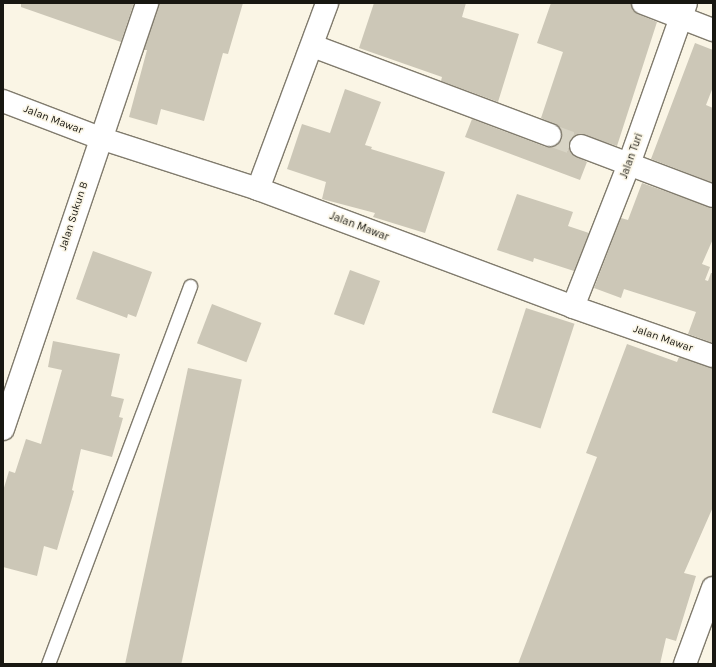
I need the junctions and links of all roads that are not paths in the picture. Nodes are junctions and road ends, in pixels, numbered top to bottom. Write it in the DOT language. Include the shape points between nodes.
graph roads {
  1 [pos="147,3"];
  2 [pos="327,3"];
  3 [pos="643,3"];
  4 [pos="684,11"];
  5 [pos="713,30"];
  6 [pos="313,46"];
  7 [pos="3,101"];
  8 [pos="550,135"];
  9 [pos="100,138"];
  10 [pos="581,146"];
  11 [pos="629,164"];
  12 [pos="258,189"];
  13 [pos="713,196"];
  14 [pos="190,286"];
  15 [pos="573,307"];
  16 [pos="713,356"];
  17 [pos="3,429"];
  18 [pos="713,588"];
  19 [pos="48,664"];
  20 [pos="685,664"];
  1 -- 9 [label="street, Jalan Sukun B"];
  2 -- 6 [label="street"];
  3 -- 4 [label="street"];
  4 -- 5 [label="street"];
  4 -- 11 [label="street, Jalan Turi"];
  6 -- 8 [label="street"];
  6 -- 12 [label="street"];
  7 -- 9 [label="street, Jalan Mawar"];
  9 -- 12 [label="street, Jalan Mawar"];
  9 -- 17 [label="street, Jalan Sukun B"];
  10 -- 11 [label="street"];
  11 -- 13 [label="street"];
  11 -- 15 [label="street, Jalan Turi"];
  12 -- 15 [label="street, Jalan Mawar"];
  14 -- 19 [label="lane"];
  15 -- 16 [label="street, Jalan Mawar"];
  18 -- 20 [label="street"];
}
